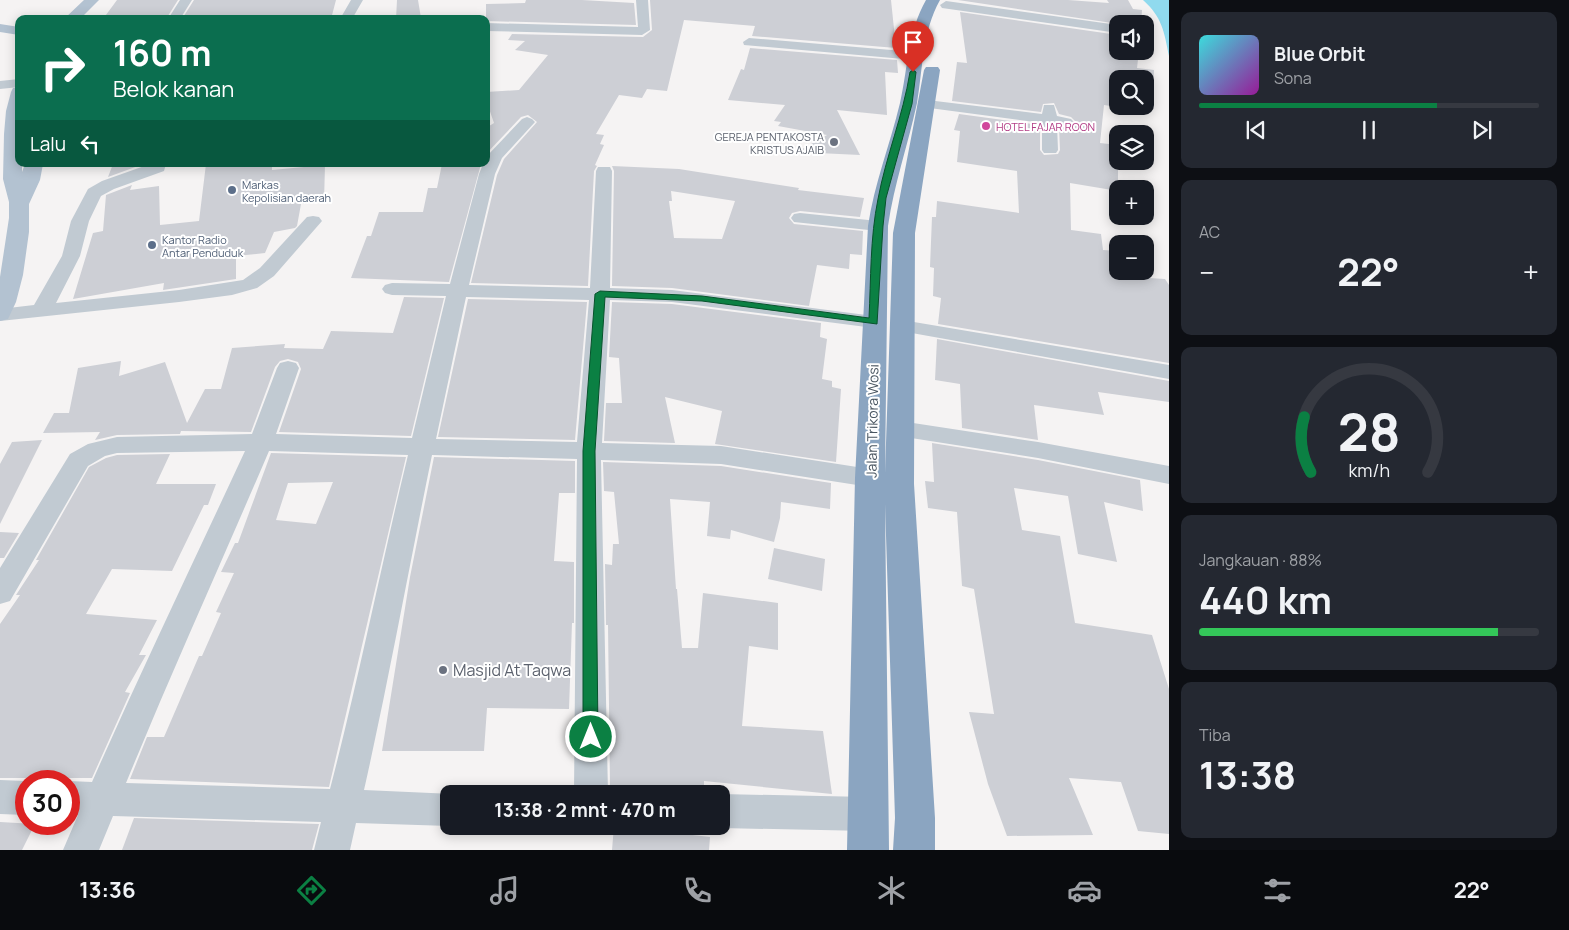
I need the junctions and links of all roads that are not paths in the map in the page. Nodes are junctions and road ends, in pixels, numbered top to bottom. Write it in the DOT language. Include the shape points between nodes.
graph roads {
  1 [pos="186,0"];
  2 [pos="358,0"];
  3 [pos="642,0"];
  4 [pos="942,2"];
  5 [pos="177,15"];
  6 [pos="347,15"];
  7 [pos="490,27"];
  8 [pos="0,28"];
  9 [pos="1109,29"];
  10 [pos="15,30"];
  11 [pos="749,42"];
  12 [pos="915,56"];
  13 [pos="15,83"];
  14 [pos="0,85"];
  15 [pos="919,113"];
  16 [pos="1049,114"];
  17 [pos="527,122"];
  18 [pos="1066,122"];
  19 [pos="15,141"];
  20 [pos="1050,150"];
  21 [pos="490,164"];
  22 [pos="33,167"];
  23 [pos="158,167"];
  24 [pos="489,167"];
  25 [pos="604,171"];
  26 [pos="19,204"];
  27 [pos="800,218"];
  28 [pos="313,221"];
  29 [pos="878,226"];
  30 [pos="7,267"];
  31 [pos="392,289"];
  32 [pos="458,290"];
  33 [pos="600,294"];
  34 [pos="42,310"];
  35 [pos="0,314"];
  36 [pos="874,322"];
  37 [pos="902,326"];
  38 [pos="288,368"];
  39 [pos="1169,372"];
  40 [pos="900,429"];
  41 [pos="261,442"];
  42 [pos="422,448"];
  43 [pos="589,451"];
  44 [pos="1169,475"];
  45 [pos="870,478"];
  46 [pos="0,593"];
  47 [pos="591,785"];
  48 [pos="0,797"];
  49 [pos="15,798"];
  50 [pos="80,798"];
  51 [pos="103,799"];
  52 [pos="342,806"];
  53 [pos="440,809"];
  54 [pos="730,811"];
  55 [pos="868,814"];
  56 [pos="81,850"];
  57 [pos="332,850"];
  58 [pos="868,850"];
  59 [pos="914,850"];
  1 -- 5 [label="street"];
  2 -- 6 [label="street"];
  3 -- 7 [label="street" via="642,31"];
  4 -- 9 [label="street"];
  4 -- 12 [label="highway, Jalan Trikora Wosi" via="924,16"];
  4 -- 15 [label="highway, Jalan Trikora Wosi"];
  8 -- 10 [label="main road"];
  11 -- 12 [label="street"];
  12 -- 15 [label="highway, Jalan Trikora Wosi"];
  13 -- 14 [label="street"];
  15 -- 16 [label="street"];
  15 -- 29 [label="highway, Jalan Trikora Wosi" via="882,198"];
  15 -- 37 [label="highway, Jalan Trikora Wosi" via="904,233"];
  16 -- 18 [label="street"];
  16 -- 20 [label="street"];
  17 -- 21 [label="street"];
  19 -- 26 [label="main road" via="13,181"];
  22 -- 26 [label="main road"];
  23 -- 34 [label="street" via="94,193 80,221 71,256"];
  24 -- 32 [label="street"];
  25 -- 33 [label="street"];
  26 -- 30 [label="main road"];
  27 -- 29 [label="street"];
  28 -- 34 [label="street" via="267,272 250,284 179,296"];
  29 -- 36 [label="highway, Jalan Trikora Wosi"];
  30 -- 35 [label="main road" via="7,297"];
  31 -- 32 [label="street"];
  32 -- 33 [label="street"];
  32 -- 42 [label="street"];
  33 -- 36 [label="street" via="702,298"];
  33 -- 43 [label="street"];
  34 -- 35 [label="street"];
  36 -- 45 [label="highway, Jalan Trikora Wosi"];
  37 -- 39 [label="street"];
  37 -- 40 [label="highway, Jalan Trikora Wosi"];
  38 -- 41 [label="street"];
  40 -- 44 [label="street" via="1038,450"];
  40 -- 59 [label="highway, Jalan Trikora Wosi" via="899,484"];
  41 -- 42 [label="street"];
  41 -- 46 [label="street" via="117,445 106,446 87,455 79,460"];
  41 -- 51 [label="street" via="158,667"];
  42 -- 43 [label="street"];
  42 -- 52 [label="street" via="371,691"];
  43 -- 45 [label="street" via="728,456"];
  43 -- 47 [label="street"];
  45 -- 55 [label="highway, Jalan Trikora Wosi"];
  48 -- 49 [label="street"];
  50 -- 51 [label="street"];
  51 -- 52 [label="street"];
  51 -- 56 [label="street"];
  52 -- 53 [label="street"];
  52 -- 57 [label="street"];
  54 -- 55 [label="street"];
  55 -- 58 [label="highway, Jalan Trikora Wosi"];
}
